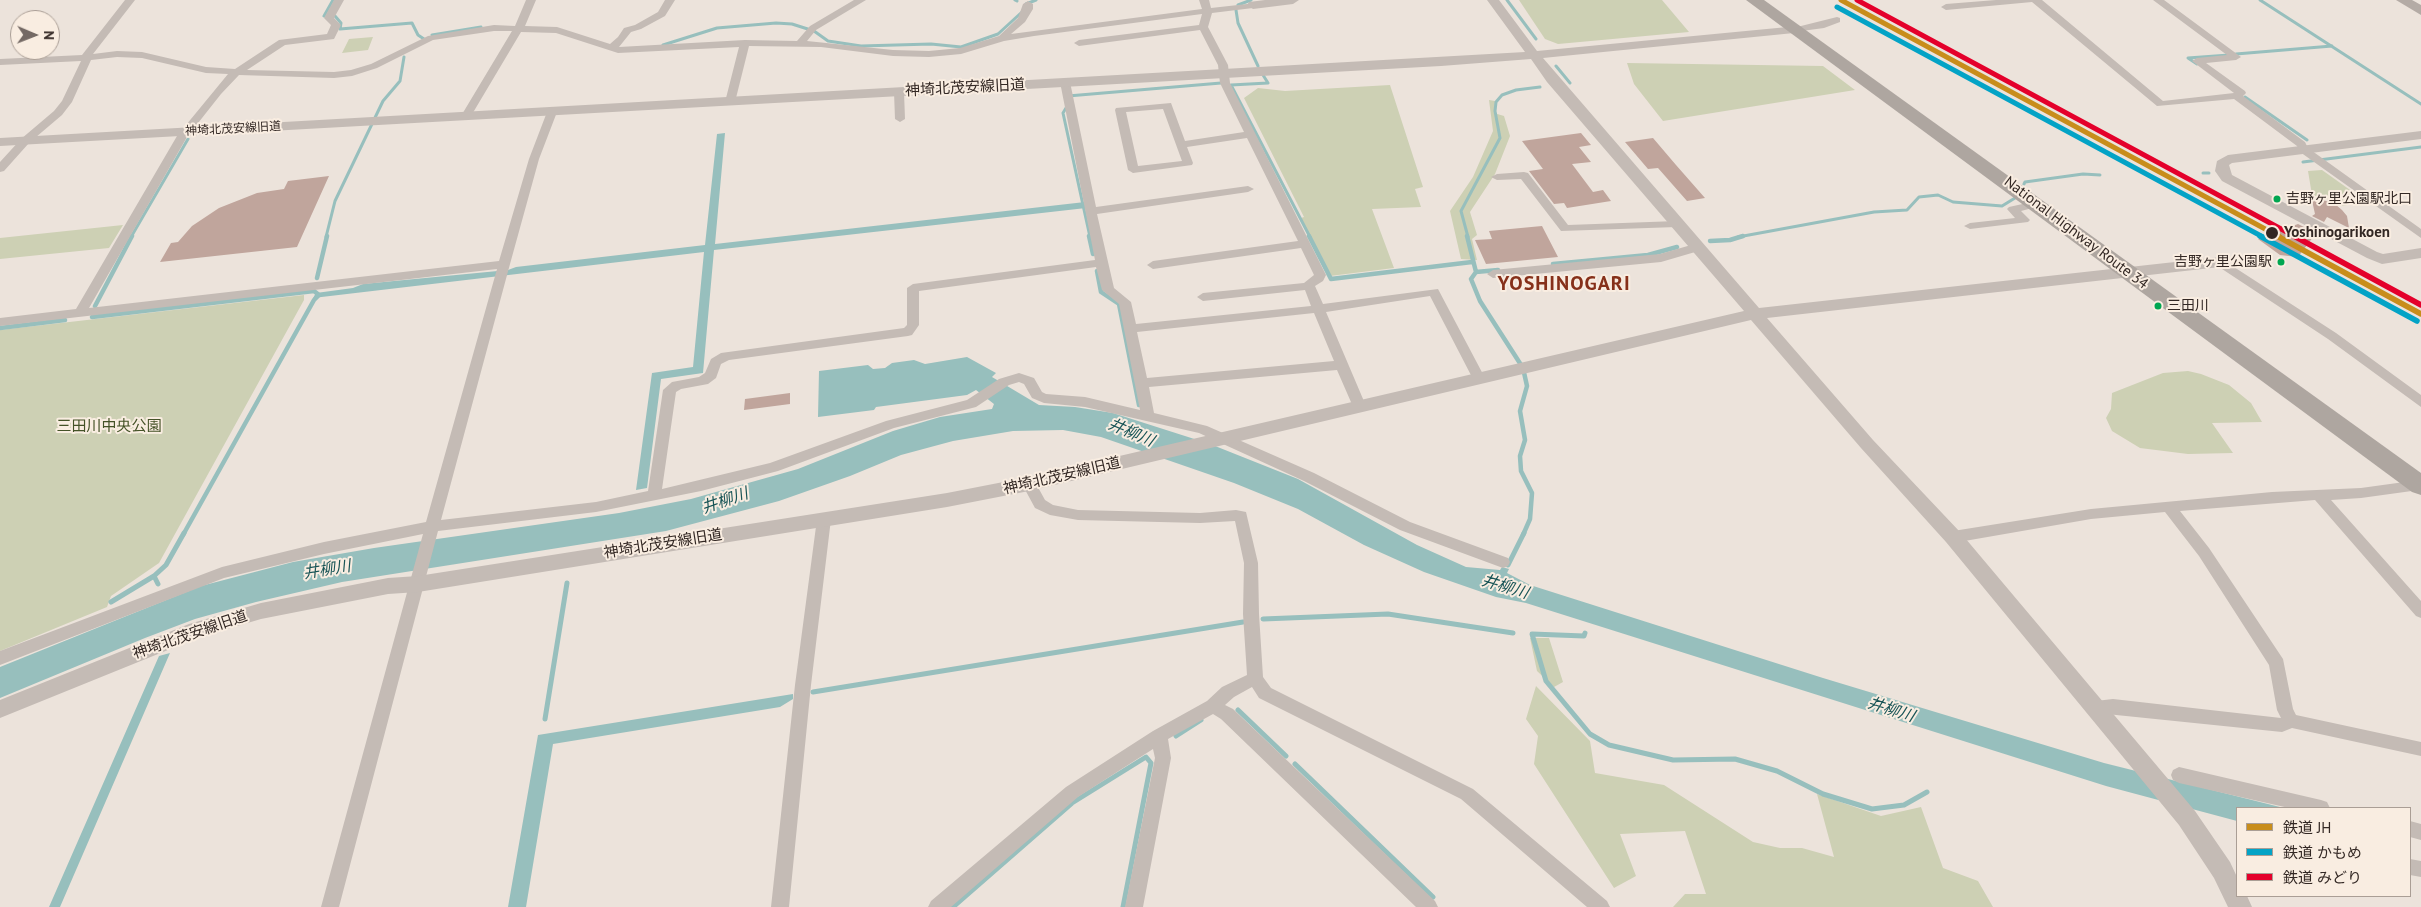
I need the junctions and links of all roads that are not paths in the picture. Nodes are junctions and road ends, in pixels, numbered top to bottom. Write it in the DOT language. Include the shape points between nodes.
graph roads {
  1 [pos="130,0"];
  2 [pos="339,0"];
  3 [pos="531,0"];
  4 [pos="670,0"];
  5 [pos="861,0"];
  6 [pos="1204,0"];
  7 [pos="1294,0"];
  8 [pos="1493,0"];
  9 [pos="1754,0"];
  10 [pos="2028,0"];
  11 [pos="2036,0"];
  12 [pos="2158,0"];
  13 [pos="2403,0"];
  14 [pos="1028,4"];
  15 [pos="1253,5"];
  16 [pos="1946,7"];
  17 [pos="1208,11"];
  18 [pos="2421,11"];
  19 [pos="1837,20"];
  20 [pos="520,26"];
  21 [pos="1203,27"];
  22 [pos="1794,29"];
  23 [pos="1003,38"];
  24 [pos="745,43"];
  25 [pos="800,43"];
  26 [pos="1079,44"];
  27 [pos="613,47"];
  28 [pos="1533,55"];
  29 [pos="87,56"];
  30 [pos="0,62"];
  31 [pos="241,70"];
  32 [pos="1223,73"];
  33 [pos="1067,91"];
  34 [pos="899,92"];
  35 [pos="2236,96"];
  36 [pos="730,102"];
  37 [pos="552,112"];
  38 [pos="466,116"];
  39 [pos="900,119"];
  40 [pos="186,132"];
  41 [pos="1252,134"];
  42 [pos="2421,135"];
  43 [pos="25,141"];
  44 [pos="0,142"];
  45 [pos="1181,145"];
  46 [pos="2304,150"];
  47 [pos="0,169"];
  48 [pos="1497,177"];
  49 [pos="1248,189"];
  50 [pos="2036,204"];
  51 [pos="1091,211"];
  52 [pos="1678,224"];
  53 [pos="1970,226"];
  54 [pos="2421,234"];
  55 [pos="1305,244"];
  56 [pos="1698,247"];
  57 [pos="2421,253"];
  58 [pos="2220,262"];
  59 [pos="1101,263"];
  60 [pos="1153,265"];
  61 [pos="503,269"];
  62 [pos="2128,272"];
  63 [pos="1493,274"];
  64 [pos="1309,286"];
  65 [pos="1203,297"];
  66 [pos="1319,308"];
  67 [pos="80,313"];
  68 [pos="1755,314"];
  69 [pos="0,322"];
  70 [pos="1132,328"];
  71 [pos="1342,365"];
  72 [pos="1479,378"];
  73 [pos="1142,383"];
  74 [pos="2421,402"];
  75 [pos="1359,406"];
  76 [pos="1148,416"];
  77 [pos="1215,440"];
  78 [pos="1029,484"];
  79 [pos="2420,486"];
  80 [pos="2319,494"];
  81 [pos="654,496"];
  82 [pos="2170,508"];
  83 [pos="824,519"];
  84 [pos="432,531"];
  85 [pos="1953,538"];
  86 [pos="1503,562"];
  87 [pos="419,579"];
  88 [pos="2421,612"];
  89 [pos="0,658"];
  90 [pos="1255,678"];
  91 [pos="1213,706"];
  92 [pos="2093,707"];
  93 [pos="0,709"];
  94 [pos="2291,721"];
  95 [pos="1159,736"];
  96 [pos="2421,749"];
  97 [pos="2179,774"];
  98 [pos="2317,807"];
  99 [pos="330,907"];
  100 [pos="780,907"];
  101 [pos="937,907"];
  102 [pos="1134,907"];
  103 [pos="1429,907"];
  104 [pos="1601,907"];
  105 [pos="2240,907"];
  1 -- 29 [label="street"];
  2 -- 31 [label="street" via="329,18 336,25 331,37 282,42"];
  3 -- 20 [label="street"];
  4 -- 27 [label="street" via="662,14 627,30"];
  5 -- 25 [label="street" via="811,30"];
  6 -- 17 [label="street"];
  7 -- 15 [label="street"];
  8 -- 28 [label="street"];
  9 -- 22 [label="highway, National Highway Route 34"];
  10 -- 16 [label="street"];
  11 -- 35 [label="street" via="2161,104"];
  12 -- 35 [label="street" via="2236,57 2197,61 2242,93"];
  13 -- 18 [label="main road"];
  14 -- 23 [label="street" via="1022,20"];
  15 -- 17 [label="street"];
  17 -- 21 [label="street"];
  17 -- 23 [label="street"];
  19 -- 22 [label="street"];
  20 -- 27 [label="street" via="557,30"];
  20 -- 31 [label="street" via="438,36 352,73 306,75"];
  20 -- 38 [label="street"];
  21 -- 26 [label="street"];
  21 -- 32 [label="street" via="1219,54"];
  22 -- 28 [label="street, 神埼北茂安線旧道"];
  22 -- 50 [label="highway, National Highway Route 34"];
  23 -- 25 [label="street" via="961,51 929,54"];
  24 -- 25 [label="street"];
  24 -- 27 [label="street" via="651,50"];
  24 -- 36 [label="street"];
  28 -- 32 [label="street, 神埼北茂安線旧道"];
  28 -- 52 [label="street"];
  29 -- 30 [label="street"];
  29 -- 31 [label="street" via="142,56 176,65"];
  29 -- 43 [label="street" via="68,102"];
  31 -- 40 [label="street" via="217,92"];
  32 -- 33 [label="street, 神埼北茂安線旧道"];
  32 -- 41 [label="street"];
  33 -- 34 [label="street, 神埼北茂安線旧道"];
  33 -- 51 [label="street"];
  34 -- 36 [label="street, 神埼北茂安線旧道"];
  34 -- 39 [label="street"];
  35 -- 46 [label="street" via="2301,144"];
  36 -- 37 [label="street, 神埼北茂安線旧道"];
  37 -- 38 [label="street, 神埼北茂安線旧道"];
  37 -- 61 [label="street" via="534,159"];
  38 -- 40 [label="street, 神埼北茂安線旧道"];
  40 -- 43 [label="street, 神埼北茂安線旧道"];
  40 -- 67 [label="street"];
  41 -- 45 [label="street"];
  41 -- 55 [label="street"];
  42 -- 46 [label="street"];
  43 -- 44 [label="street, 神埼北茂安線旧道"];
  43 -- 47 [label="street"];
  45 -- 45 [label="street" via="1188,163 1133,170 1120,110 1167,105"];
  46 -- 54 [label="street"];
  46 -- 57 [label="street" via="2228,159 2222,164 2222,170 2227,178 2372,255 2382,259"];
  48 -- 52 [label="street" via="1524,175 1565,229"];
  49 -- 51 [label="street"];
  50 -- 53 [label="street" via="2013,209 2024,220"];
  50 -- 62 [label="highway, National Highway Route 34"];
  51 -- 59 [label="street"];
  52 -- 56 [label="street"];
  55 -- 60 [label="street"];
  55 -- 64 [label="street" via="1320,274"];
  56 -- 63 [label="street" via="1661,258"];
  56 -- 68 [label="street"];
  58 -- 62 [label="street, 神埼北茂安線旧道"];
  58 -- 74 [label="street" via="2332,336"];
  59 -- 70 [label="street" via="1108,290 1125,302"];
  59 -- 81 [label="street" via="913,288 913,325 908,332 726,356 716,362 711,375 703,380 677,385 670,390"];
  61 -- 67 [label="street"];
  61 -- 84 [label="street"];
  62 -- 68 [label="street, 神埼北茂安線旧道"];
  62 -- 79 [label="highway, National Highway Route 34"];
  64 -- 65 [label="street"];
  64 -- 66 [label="street"];
  66 -- 70 [label="street"];
  66 -- 71 [label="street"];
  66 -- 72 [label="street" via="1434,292"];
  67 -- 69 [label="street"];
  68 -- 72 [label="street, 神埼北茂安線旧道"];
  68 -- 85 [label="street"];
  70 -- 73 [label="street"];
  71 -- 73 [label="street"];
  71 -- 75 [label="street"];
  72 -- 75 [label="street, 神埼北茂安線旧道"];
  73 -- 76 [label="street"];
  75 -- 77 [label="street, 神埼北茂安線旧道"];
  76 -- 77 [label="street" via="1202,429"];
  76 -- 81 [label="street" via="1085,402 1044,398 1037,395 1029,380 1012,378 971,404 891,424 773,467"];
  77 -- 78 [label="street, 神埼北茂安線旧道"];
  77 -- 86 [label="street" via="1310,478 1405,526"];
  78 -- 83 [label="street, 神埼北茂安線旧道"];
  78 -- 90 [label="street" via="1040,504 1050,510 1078,515 1241,516 1251,563"];
  79 -- 80 [label="street"];
  80 -- 82 [label="street"];
  80 -- 88 [label="street"];
  81 -- 84 [label="street"];
  82 -- 85 [label="street" via="2091,514"];
  82 -- 94 [label="street" via="2204,552 2277,664 2285,710"];
  83 -- 87 [label="street, 神埼北茂安線旧道"];
  83 -- 100 [label="street"];
  84 -- 87 [label="street"];
  84 -- 89 [label="street" via="324,548 222,574"];
  85 -- 92 [label="street"];
  87 -- 93 [label="street, 神埼北茂安線旧道" via="261,611 196,630"];
  87 -- 99 [label="street"];
  90 -- 91 [label="street" via="1228,692"];
  90 -- 104 [label="street" via="1265,693 1467,794"];
  91 -- 95 [label="street"];
  91 -- 103 [label="street" via="1227,714"];
  92 -- 94 [label="street" via="2113,706 2282,725"];
  92 -- 105 [label="street" via="2187,818 2222,870"];
  94 -- 96 [label="street"];
  95 -- 101 [label="street" via="1072,792"];
  95 -- 102 [label="street" via="1163,758"];
  97 -- 98 [label="street"];
}
